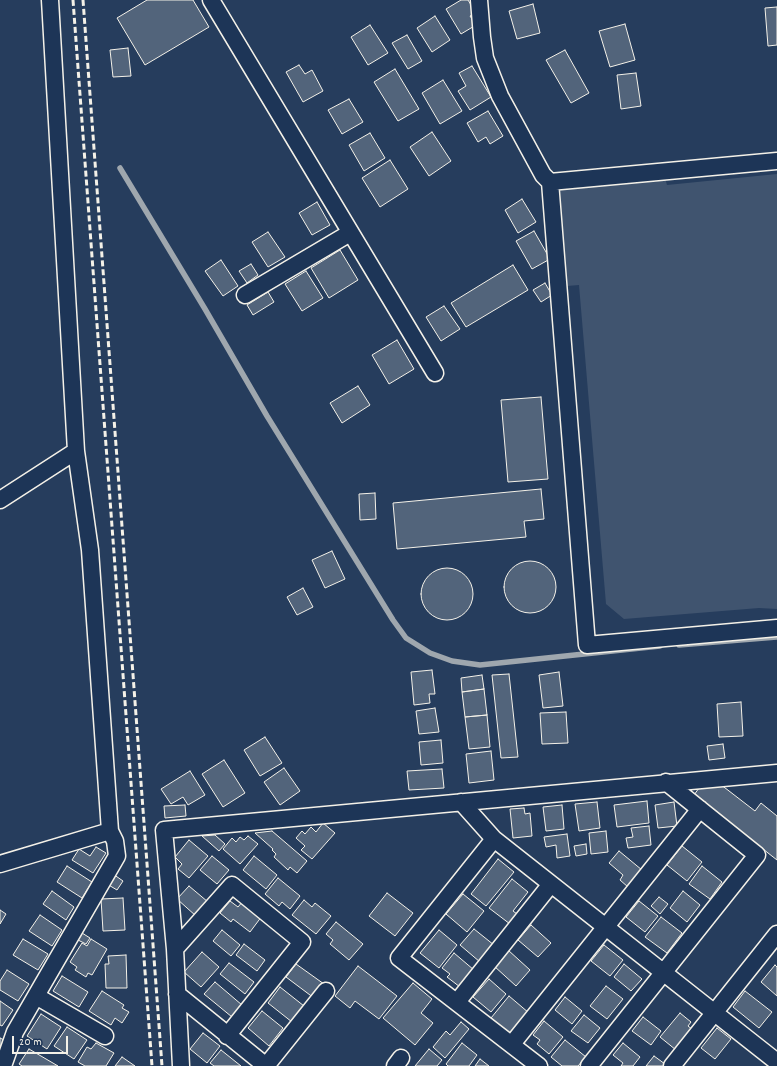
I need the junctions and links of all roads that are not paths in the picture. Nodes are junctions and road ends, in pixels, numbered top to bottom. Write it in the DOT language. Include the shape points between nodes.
graph roads {
  1 [pos="50,0"];
  2 [pos="211,0"];
  3 [pos="479,0"];
  4 [pos="777,161"];
  5 [pos="550,182"];
  6 [pos="350,233"];
  7 [pos="245,295"];
  8 [pos="435,373"];
  9 [pos="76,451"];
  10 [pos="0,500"];
  11 [pos="777,628"];
  12 [pos="777,773"];
  13 [pos="666,782"];
  14 [pos="461,802"];
  15 [pos="700,809"];
  16 [pos="110,831"];
  17 [pos="494,839"];
  18 [pos="0,864"];
  19 [pos="551,884"];
  20 [pos="606,927"];
  21 [pos="777,934"];
  22 [pos="175,949"];
  23 [pos="665,973"];
  24 [pos="326,990"];
  25 [pos="177,994"];
  26 [pos="36,996"];
  27 [pos="457,1002"];
  28 [pos="715,1012"];
  29 [pos="105,1036"];
  30 [pos="227,1036"];
  31 [pos="512,1044"];
  32 [pos="777,1062"];
  33 [pos="263,1065"];
  34 [pos="3,1066"];
  35 [pos="181,1066"];
  36 [pos="539,1066"];
  37 [pos="590,1066"];
  38 [pos="672,1066"];
  1 -- 9 [label="street"];
  2 -- 6 [label="street"];
  3 -- 5 [label="street" via="485,58 500,96 543,175"];
  4 -- 5 [label="street"];
  5 -- 11 [label="street" via="587,645"];
  6 -- 7 [label="street"];
  6 -- 8 [label="street"];
  9 -- 10 [label="street"];
  9 -- 16 [label="street" via="90,550"];
  12 -- 13 [label="street"];
  13 -- 14 [label="street"];
  13 -- 15 [label="street"];
  14 -- 17 [label="street"];
  14 -- 22 [label="street" via="164,830"];
  15 -- 20 [label="street"];
  15 -- 23 [label="street" via="758,855"];
  16 -- 18 [label="street"];
  16 -- 26 [label="street" via="115,841 117,856"];
  17 -- 19 [label="street"];
  17 -- 27 [label="street" via="399,958"];
  19 -- 20 [label="street"];
  19 -- 27 [label="street"];
  20 -- 23 [label="street"];
  20 -- 31 [label="street"];
  21 -- 28 [label="street"];
  22 -- 25 [label="street"];
  22 -- 30 [label="street" via="232,885 302,942"];
  23 -- 28 [label="street"];
  23 -- 37 [label="street"];
  24 -- 33 [label="street"];
  25 -- 30 [label="street"];
  25 -- 35 [label="street"];
  26 -- 29 [label="street"];
  26 -- 34 [label="street" via="15,1032"];
  27 -- 31 [label="street"];
  28 -- 32 [label="street"];
  28 -- 38 [label="street"];
  30 -- 33 [label="street"];
  31 -- 36 [label="street"];
}
